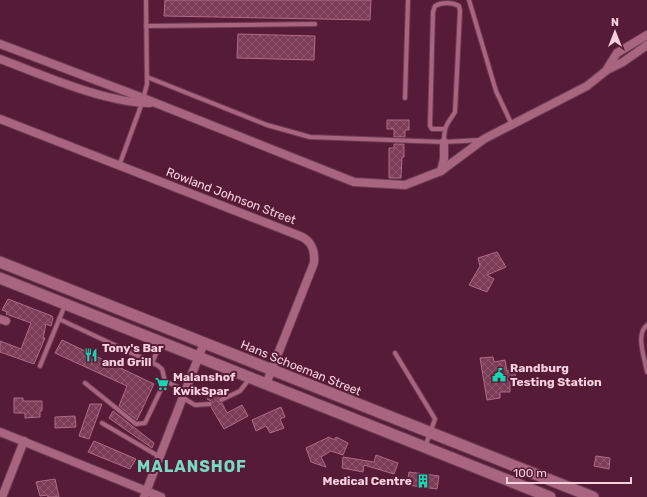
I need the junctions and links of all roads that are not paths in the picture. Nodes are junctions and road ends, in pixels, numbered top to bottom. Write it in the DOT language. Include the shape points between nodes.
graph roads {
  1 [pos="146,0"];
  2 [pos="408,0"];
  3 [pos="469,0"];
  4 [pos="440,1"];
  5 [pos="315,24"];
  6 [pos="146,26"];
  7 [pos="647,35"];
  8 [pos="0,44"];
  9 [pos="647,45"];
  10 [pos="25,54"];
  11 [pos="0,59"];
  12 [pos="20,66"];
  13 [pos="607,70"];
  14 [pos="76,73"];
  15 [pos="147,77"];
  16 [pos="72,85"];
  17 [pos="405,98"];
  18 [pos="143,101"];
  19 [pos="0,119"];
  20 [pos="512,125"];
  21 [pos="444,130"];
  22 [pos="484,139"];
  23 [pos="444,142"];
  24 [pos="119,166"];
  25 [pos="441,170"];
  26 [pos="0,262"];
  27 [pos="0,278"];
  28 [pos="66,304"];
  29 [pos="59,319"];
  30 [pos="647,325"];
  31 [pos="161,342"];
  32 [pos="204,343"];
  33 [pos="394,353"];
  34 [pos="199,357"];
  35 [pos="152,363"];
  36 [pos="40,366"];
  37 [pos="272,370"];
  38 [pos="647,372"];
  39 [pos="250,378"];
  40 [pos="165,381"];
  41 [pos="85,383"];
  42 [pos="266,384"];
  43 [pos="184,395"];
  44 [pos="221,400"];
  45 [pos="210,404"];
  46 [pos="102,423"];
  47 [pos="0,432"];
  48 [pos="430,434"];
  49 [pos="24,442"];
  50 [pos="424,447"];
  51 [pos="160,457"];
  52 [pos="146,494"];
  53 [pos="2,497"];
  54 [pos="161,497"];
  55 [pos="550,497"];
  56 [pos="592,497"];
  1 -- 6 [label="lane"];
  2 -- 17 [label="lane"];
  3 -- 20 [label="lane" via="496,91"];
  4 -- 21 [label="lane" via="433,12 430,126 432,129"];
  4 -- 21 [label="lane" via="459,6 460,11 455,112"];
  5 -- 6 [label="lane"];
  6 -- 15 [label="lane"];
  7 -- 13 [label="street" via="617,53"];
  8 -- 10 [label="street"];
  9 -- 13 [label="street"];
  10 -- 12 [label="street"];
  10 -- 14 [label="street"];
  11 -- 12 [label="street"];
  12 -- 16 [label="street"];
  13 -- 20 [label="street" via="587,86"];
  14 -- 16 [label="street"];
  14 -- 18 [label="street"];
  15 -- 18 [label="lane"];
  15 -- 23 [label="lane" via="267,124 305,136"];
  16 -- 18 [label="street" via="94,93"];
  18 -- 24 [label="lane"];
  18 -- 25 [label="street" via="354,182 405,185"];
  19 -- 24 [label="street, Rowland Johnson Street"];
  20 -- 22 [label="street"];
  21 -- 23 [label="lane"];
  22 -- 23 [label="lane"];
  22 -- 25 [label="street"];
  23 -- 25 [label="street"];
  24 -- 37 [label="street, Rowland Johnson Street" via="305,238 313,246 314,263"];
  26 -- 32 [label="main road, Hans Schoeman Street"];
  27 -- 28 [label="main road"];
  28 -- 29 [label="lane"];
  28 -- 31 [label="main road"];
  29 -- 35 [label="lane"];
  29 -- 36 [label="lane"];
  30 -- 38 [label="lane" via="642,330 641,337"];
  31 -- 34 [label="main road"];
  31 -- 35 [label="lane"];
  32 -- 34 [label="street"];
  32 -- 37 [label="main road, Hans Schoeman Street"];
  33 -- 48 [label="lane" via="433,415 435,422"];
  34 -- 39 [label="main road"];
  34 -- 43 [label="street"];
  35 -- 40 [label="lane" via="162,370"];
  37 -- 42 [label="street, Rowland Johnson Street"];
  37 -- 48 [label="main road, Hans Schoeman Street"];
  39 -- 42 [label="main road"];
  39 -- 44 [label="lane" via="240,391"];
  40 -- 41 [label="lane" via="145,423 140,425 131,422"];
  40 -- 43 [label="lane"];
  42 -- 50 [label="main road"];
  43 -- 45 [label="lane" via="199,406"];
  43 -- 51 [label="street"];
  46 -- 51 [label="lane"];
  47 -- 49 [label="street"];
  48 -- 50 [label="lane"];
  48 -- 56 [label="main road, Hans Schoeman Street"];
  49 -- 52 [label="street"];
  49 -- 53 [label="street"];
  50 -- 55 [label="main road"];
  51 -- 52 [label="street"];
  52 -- 54 [label="street"];
}
